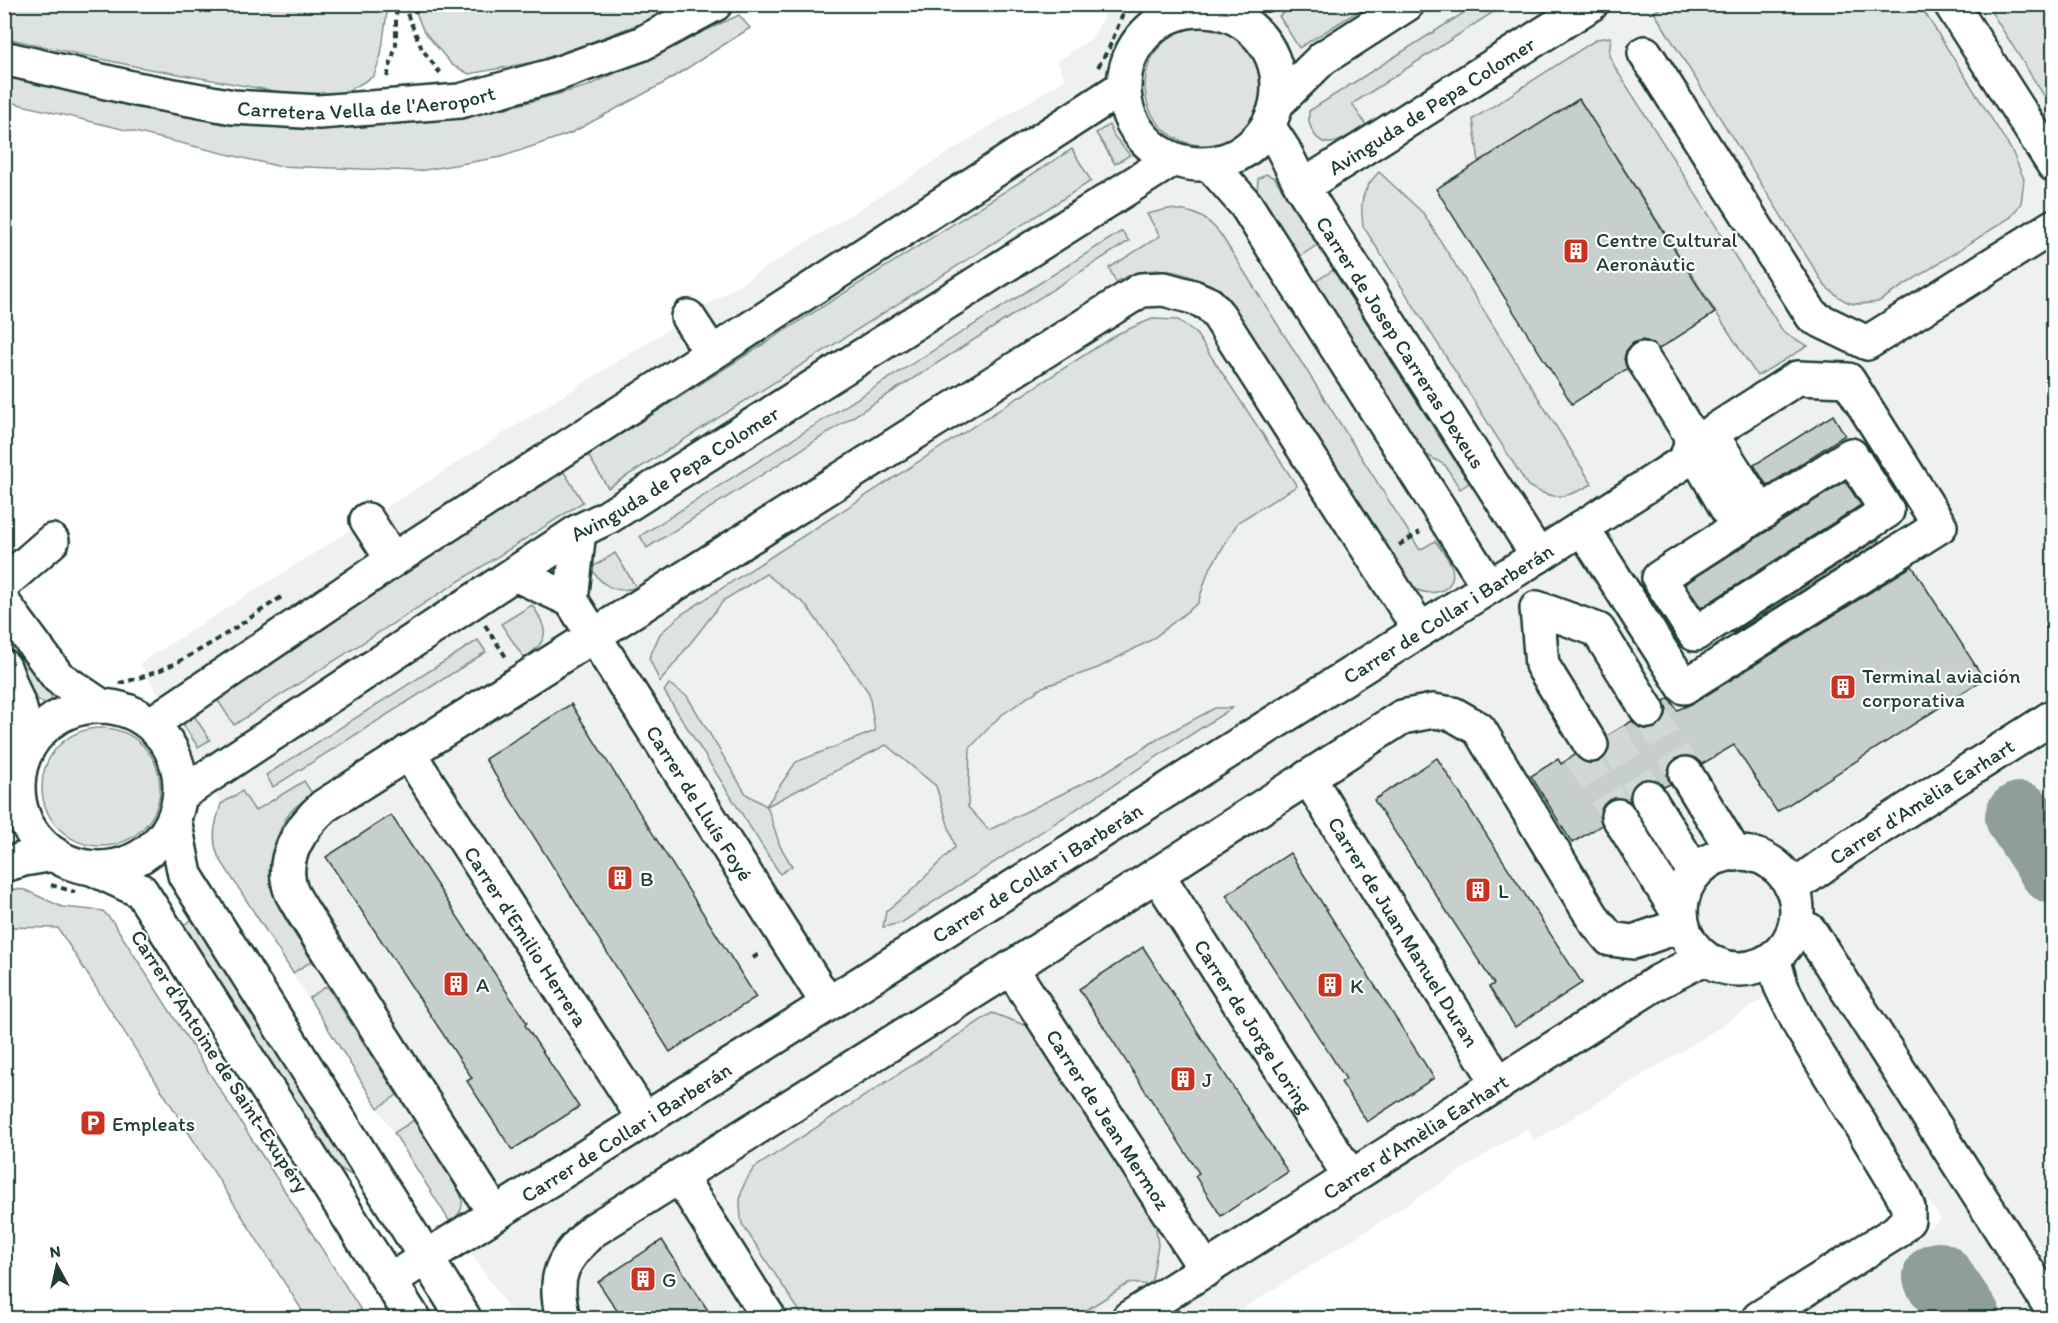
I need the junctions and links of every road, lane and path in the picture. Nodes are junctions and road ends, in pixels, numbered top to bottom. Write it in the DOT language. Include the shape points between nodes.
graph roads {
  1 [pos="396,4"];
  2 [pos="403,4"];
  3 [pos="715,4"];
  4 [pos="1407,4"];
  5 [pos="1591,4"];
  6 [pos="1951,4"];
  7 [pos="1243,10"];
  8 [pos="1154,13"];
  9 [pos="1645,53"];
  10 [pos="4,58"];
  11 [pos="1123,87"];
  12 [pos="460,101"];
  13 [pos="378,107"];
  14 [pos="1273,114"];
  15 [pos="1173,159"];
  16 [pos="1210,164"];
  17 [pos="2054,165"];
  18 [pos="1302,187"];
  19 [pos="2054,226"];
  20 [pos="688,317"];
  21 [pos="711,352"];
  22 [pos="1643,359"];
  23 [pos="1696,447"];
  24 [pos="367,520"];
  25 [pos="1750,520"];
  26 [pos="1582,527"];
  27 [pos="579,531"];
  28 [pos="52,541"];
  29 [pos="393,560"];
  30 [pos="1513,571"];
  31 [pos="515,574"];
  32 [pos="4,583"];
  33 [pos="287,593"];
  34 [pos="571,600"];
  35 [pos="4,604"];
  36 [pos="1537,608"];
  37 [pos="1420,630"];
  38 [pos="594,635"];
  39 [pos="1562,653"];
  40 [pos="4,668"];
  41 [pos="106,694"];
  42 [pos="2054,716"];
  43 [pos="151,724"];
  44 [pos="29,746"];
  45 [pos="408,752"];
  46 [pos="1308,777"];
  47 [pos="1650,796"];
  48 [pos="177,807"];
  49 [pos="12,816"];
  50 [pos="4,865"];
  51 [pos="52,869"];
  52 [pos="1157,874"];
  53 [pos="85,880"];
  54 [pos="1698,887"];
  55 [pos="1792,888"];
  56 [pos="1794,930"];
  57 [pos="1704,958"];
  58 [pos="1773,958"];
  59 [pos="1011,968"];
  60 [pos="828,1004"];
  61 [pos="1499,1084"];
  62 [pos="645,1120"];
  63 [pos="680,1177"];
  64 [pos="1351,1178"];
  65 [pos="495,1214"];
  66 [pos="425,1258"];
  67 [pos="1206,1270"];
  68 [pos="389,1281"];
  69 [pos="2054,1312"];
  70 [pos="413,1318"];
  71 [pos="464,1318"];
  72 [pos="563,1318"];
  73 [pos="769,1318"];
  74 [pos="1129,1318"];
  75 [pos="1759,1318"];
  1 -- 13 [label="path" via="396,45"];
  2 -- 12 [label="path" via="422,49"];
  3 -- 12 [label="street, Carretera Vella de l'Aeroport" via="641,44 551,76"];
  4 -- 14 [label="street" via="1323,58"];
  5 -- 18 [label="street, Avinguda de Pepa Colomer"];
  6 -- 17 [label="street"];
  7 -- 8 [label="street"];
  7 -- 14 [label="street" via="1269,48 1279,80"];
  8 -- 11 [label="street" via="1125,70"];
  9 -- 19 [label="street" via="1813,317 1867,344"];
  10 -- 13 [label="street, Carretera Vella de l'Aeroport" via="232,107 320,112"];
  11 -- 15 [label="street" via="1128,114 1142,137"];
  11 -- 21 [label="street"];
  12 -- 13 [label="street, Carretera Vella de l'Aeroport"];
  14 -- 16 [label="street" via="1265,131 1242,153"];
  14 -- 18 [label="street, Carrer de Josep Carreras Dexeus" via="1283,149"];
  15 -- 16 [label="street"];
  15 -- 27 [label="street, Avinguda de Pepa Colomer" via="608,517"];
  16 -- 30 [label="street" via="1246,206"];
  18 -- 30 [label="street, Carrer de Josep Carreras Dexeus"];
  20 -- 21 [label="street"];
  21 -- 29 [label="street"];
  22 -- 23 [label="street"];
  23 -- 25 [label="street" via="1699,460"];
  23 -- 26 [label="street, Carrer de Collar i Barberán"];
  23 -- 26 [label="street, Carrer de Collar i Barberán" via="1797,378 1848,380 1940,526 1684,687"];
  24 -- 29 [label="street"];
  25 -- 25 [label="street" via="1659,578 1695,634 1887,511 1851,455"];
  26 -- 30 [label="street, Carrer de Collar i Barberán"];
  27 -- 31 [label="street, Avinguda de Pepa Colomer"];
  27 -- 34 [label="street"];
  28 -- 32 [label="street"];
  29 -- 43 [label="street"];
  30 -- 36 [label="street"];
  30 -- 37 [label="street, Carrer de Collar i Barberán"];
  31 -- 34 [label="street"];
  31 -- 48 [label="street, Avinguda de Pepa Colomer"];
  33 -- 41 [label="path" via="178,662 120,683"];
  34 -- 38 [label="street, Carrer de Lluís Foyé"];
  35 -- 41 [label="street" via="58,677"];
  36 -- 39 [label="street"];
  36 -- 39 [label="street"];
  37 -- 38 [label="street" via="1219,316 1209,304 1164,289 1141,290 1108,310"];
  37 -- 60 [label="street, Carrer de Collar i Barberán"];
  38 -- 45 [label="street"];
  38 -- 60 [label="street, Carrer de Lluís Foyé"];
  39 -- 39 [label="street" via="1611,733"];
  40 -- 44 [label="street"];
  41 -- 43 [label="street"];
  41 -- 44 [label="street" via="47,724"];
  42 -- 55 [label="street, Carrer d'Amèlia Earhart"];
  43 -- 48 [label="street" via="164,738 177,763"];
  44 -- 49 [label="street" via="19,768"];
  45 -- 62 [label="street, Carrer d'Emilio Herrera"];
  45 -- 65 [label="street" via="324,806 301,830 289,863 291,890"];
  46 -- 52 [label="street"];
  46 -- 54 [label="street" via="1402,717 1433,711 1453,714 1479,729 1595,921 1610,939 1633,942"];
  46 -- 61 [label="street, Carrer de Juan Manuel Duran"];
  47 -- 54 [label="street"];
  47 -- 54 [label="street"];
  47 -- 54 [label="street"];
  48 -- 53 [label="street" via="162,838 141,857"];
  48 -- 66 [label="street" via="185,874"];
  49 -- 51 [label="street" via="43,846"];
  50 -- 51 [label="street" via="24,859"];
  51 -- 53 [label="street" via="67,862"];
  51 -- 53 [label="path" via="69,891"];
  52 -- 59 [label="street"];
  52 -- 64 [label="street, Carrer de Jorge Loring"];
  53 -- 68 [label="street, Carrer d'Antoine de Saint-Exupéry" via="141,891"];
  54 -- 55 [label="street" via="1756,856 1772,864"];
  54 -- 57 [label="street" via="1691,945"];
  55 -- 56 [label="street" via="1797,914"];
  56 -- 58 [label="street"];
  56 -- 69 [label="street" via="1809,930"];
  57 -- 58 [label="street" via="1731,969 1746,969"];
  57 -- 61 [label="street, Carrer d'Amèlia Earhart" via="1658,982"];
  58 -- 75 [label="street" via="1781,986 1801,1027 1903,1195 1908,1220 1896,1232"];
  59 -- 63 [label="street"];
  59 -- 67 [label="street, Carrer de Jean Mermoz"];
  60 -- 62 [label="street, Carrer de Collar i Barberán"];
  61 -- 64 [label="street, Carrer d'Amèlia Earhart"];
  62 -- 65 [label="street, Carrer de Collar i Barberán"];
  63 -- 72 [label="street" via="592,1231 571,1251 560,1276"];
  63 -- 73 [label="street"];
  64 -- 67 [label="street, Carrer d'Amèlia Earhart"];
  65 -- 66 [label="street, Carrer de Collar i Barberán"];
  66 -- 68 [label="street, Carrer de Collar i Barberán"];
  66 -- 71 [label="street"];
  67 -- 74 [label="street, Carrer d'Amèlia Earhart"];
  68 -- 70 [label="street, Carrer d'Antoine de Saint-Exupéry"];
}
